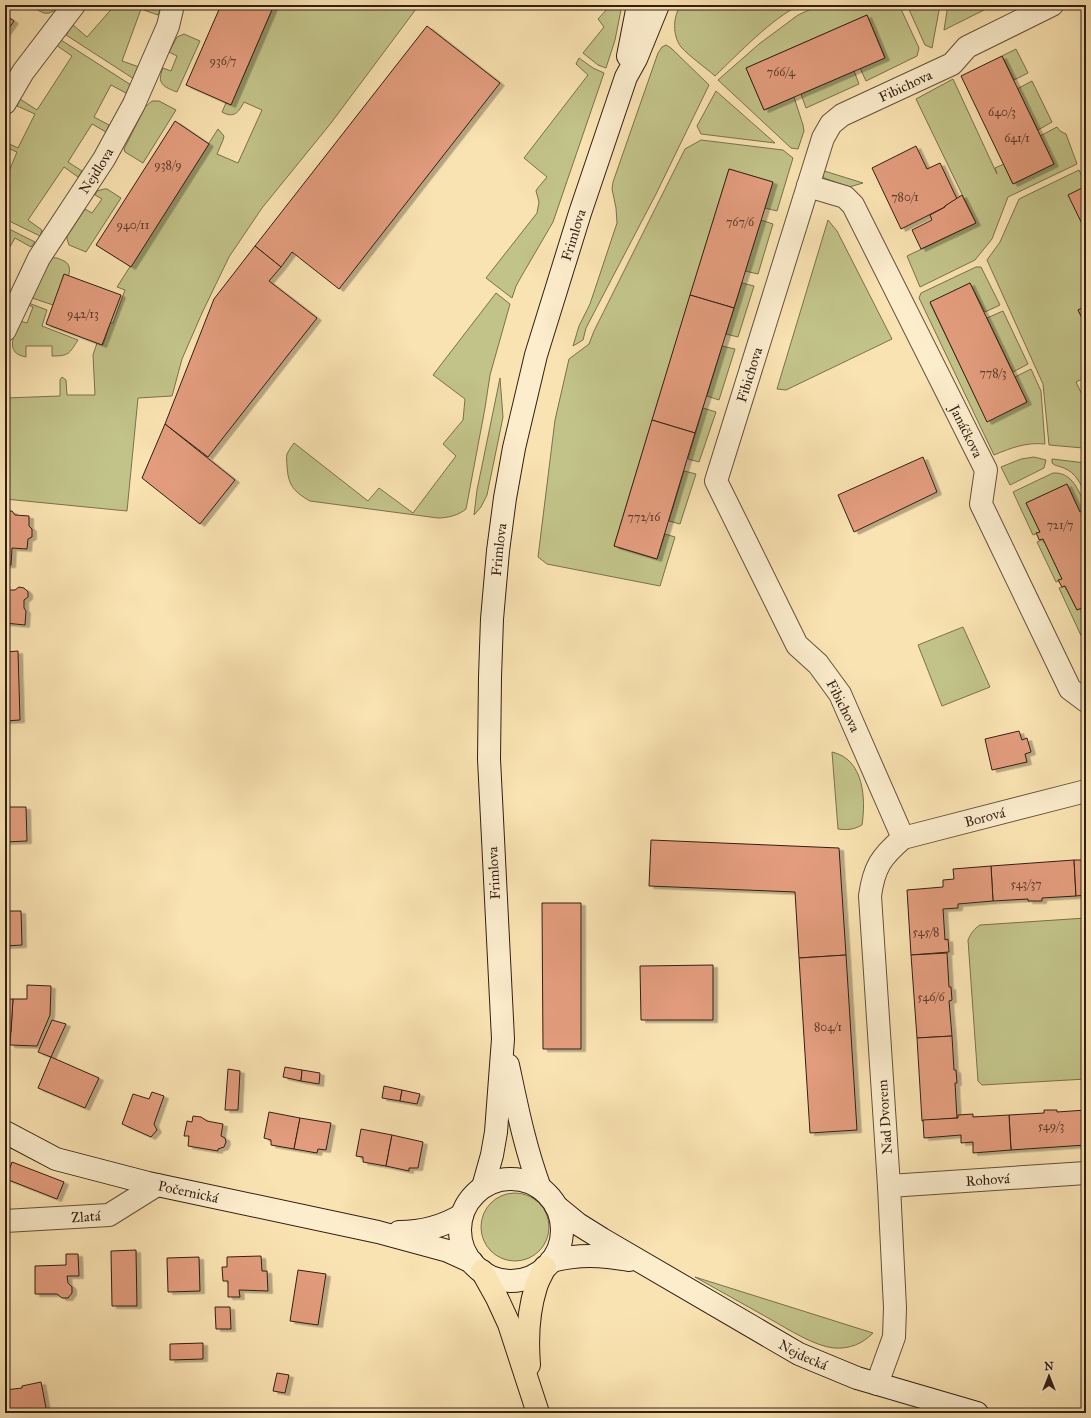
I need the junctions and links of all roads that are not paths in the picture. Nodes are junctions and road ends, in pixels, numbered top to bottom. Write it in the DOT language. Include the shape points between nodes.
graph roads {
  1 [pos="74,5"];
  2 [pos="173,5"];
  3 [pos="638,5"];
  4 [pos="658,5"];
  5 [pos="1052,5"];
  6 [pos="626,77"];
  7 [pos="5,103"];
  8 [pos="808,186"];
  9 [pos="5,330"];
  10 [pos="1086,701"];
  11 [pos="1086,790"];
  12 [pos="895,845"];
  13 [pos="503,1039"];
  14 [pos="5,1132"];
  15 [pos="1086,1173"];
  16 [pos="157,1185"];
  17 [pos="889,1186"];
  18 [pos="483,1187"];
  19 [pos="540,1188"];
  20 [pos="556,1206"];
  21 [pos="462,1215"];
  22 [pos="5,1222"];
  23 [pos="378,1232"];
  24 [pos="548,1264"];
  25 [pos="644,1264"];
  26 [pos="477,1267"];
  27 [pos="877,1384"];
  28 [pos="530,1386"];
  29 [pos="538,1413"];
  30 [pos="977,1413"];
  1 -- 7 [label="street" via="23,72"];
  2 -- 9 [label="street, Nejdlova" via="168,26 134,104 104,159 39,258"];
  3 -- 6 [label="street, Frimlova"];
  4 -- 6 [label="street, Frimlova"];
  5 -- 8 [label="street, Fibichova" via="967,47 952,64 842,115 831,124 823,138"];
  6 -- 13 [label="street, Frimlova" via="536,355 514,448 498,551 490,662 489,759"];
  8 -- 10 [label="street, Janáčkova" via="845,197 854,205 986,470 981,504 1070,689"];
  8 -- 12 [label="street, Fibichova" via="716,481 797,645 818,664 840,694"];
  11 -- 12 [label="street, Borová"];
  12 -- 17 [label="street, Nad Dvorem" via="878,866 872,880 870,896"];
  13 -- 18 [label="street, Frimlova" via="496,1132"];
  13 -- 19 [label="street, Frimlova" via="522,1130"];
  14 -- 16 [label="street, Počernická" via="56,1159"];
  15 -- 17 [label="street, Rohová"];
  16 -- 22 [label="street, Zlatá" via="109,1215"];
  16 -- 23 [label="street, Počernická"];
  17 -- 27 [label="street, Nad Dvorem" via="896,1308 894,1337"];
  18 -- 19 [label="street" via="496,1181 512,1179 526,1181"];
  18 -- 21 [label="street" via="474,1194"];
  19 -- 20 [label="street"];
  20 -- 24 [label="street" via="561,1220 562,1235 558,1248"];
  20 -- 25 [label="street, Nejdecká" via="578,1224"];
  21 -- 23 [label="street, Počernická" via="451,1222 429,1229"];
  21 -- 26 [label="street" via="460,1232 463,1248"];
  23 -- 26 [label="street, Počernická" via="448,1251"];
  24 -- 25 [label="street, Nejdecká" via="568,1257 600,1256"];
  24 -- 26 [label="street" via="531,1276 514,1280 497,1279"];
  24 -- 28 [label="highway" via="536,1286 531,1305 528,1356"];
  25 -- 27 [label="street, Nejdecká" via="799,1354"];
  26 -- 28 [label="highway" via="497,1298 509,1324"];
  27 -- 30 [label="street, Nejdecká"];
  28 -- 29 [label="highway"];
}
